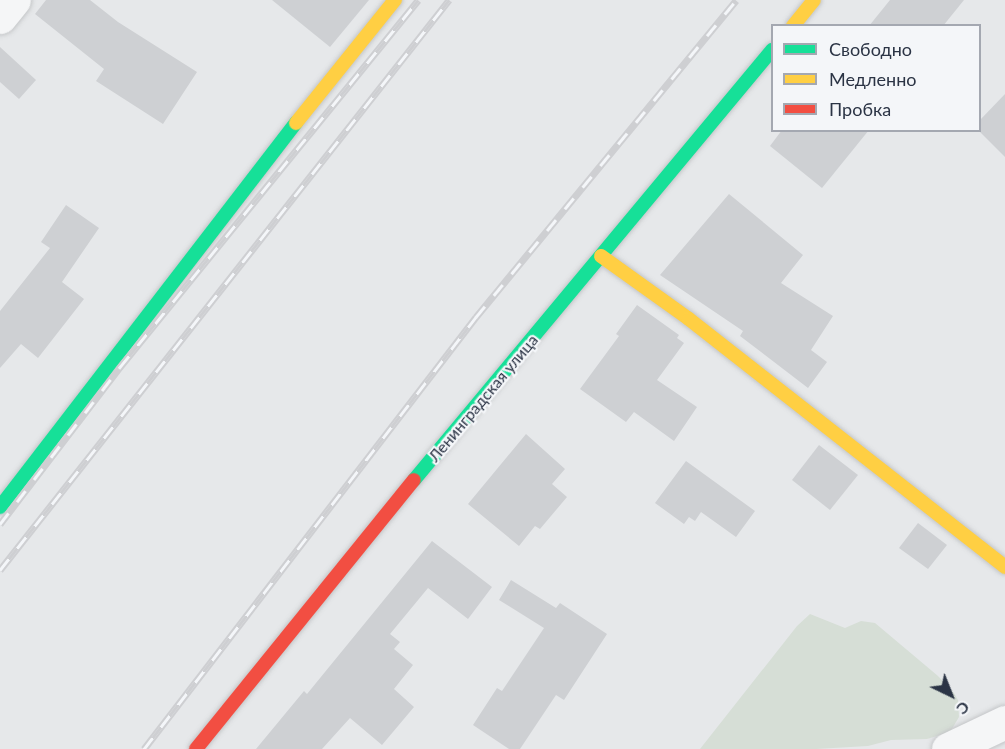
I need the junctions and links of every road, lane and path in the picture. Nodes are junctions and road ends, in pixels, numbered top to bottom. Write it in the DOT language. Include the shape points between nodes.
graph roads {
  1 [pos="14,0"];
  2 [pos="395,0"];
  3 [pos="814,0"];
  4 [pos="0,17"];
  5 [pos="795,24"];
  6 [pos="771,51"];
  7 [pos="601,256"];
  8 [pos="0,507"];
  9 [pos="1005,567"];
  10 [pos="1005,722"];
  11 [pos="196,749"];
  12 [pos="948,749"];
  1 -- 4 [label="street"];
  2 -- 8 [label="street" via="333,74"];
  3 -- 5 [label="street"];
  6 -- 7 [label="street, Ленинградская улица"];
  7 -- 9 [label="street" via="690,319"];
  7 -- 11 [label="street, Ленинградская улица"];
  10 -- 12 [label="street"];
}
